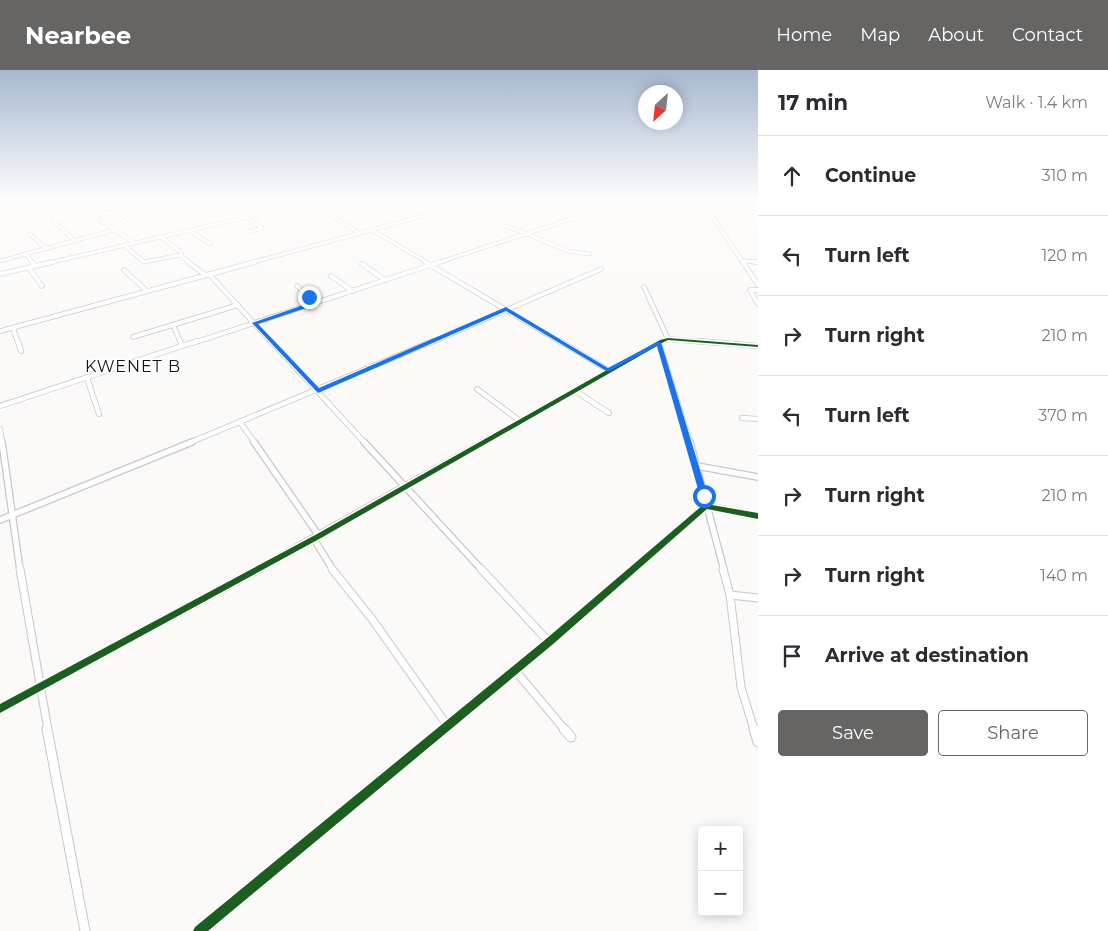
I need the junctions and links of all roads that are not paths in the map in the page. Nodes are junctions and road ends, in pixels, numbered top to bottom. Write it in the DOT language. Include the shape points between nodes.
graph roads {
  1 [pos="36,239"];
  2 [pos="78,239"];
  3 [pos="128,239"];
  4 [pos="151,239"];
  5 [pos="164,239"];
  6 [pos="203,239"];
  7 [pos="337,239"];
  8 [pos="388,239"];
  9 [pos="509,239"];
  10 [pos="538,239"];
  11 [pos="728,239"];
  12 [pos="75,240"];
  13 [pos="134,243"];
  14 [pos="210,244"];
  15 [pos="124,245"];
  16 [pos="46,248"];
  17 [pos="26,254"];
  18 [pos="590,254"];
  19 [pos="180,255"];
  20 [pos="0,261"];
  21 [pos="743,261"];
  22 [pos="758,262"];
  23 [pos="362,264"];
  24 [pos="432,264"];
  25 [pos="35,266"];
  26 [pos="29,268"];
  27 [pos="601,269"];
  28 [pos="124,270"];
  29 [pos="0,274"];
  30 [pos="207,275"];
  31 [pos="331,276"];
  32 [pos="385,280"];
  33 [pos="758,285"];
  34 [pos="42,286"];
  35 [pos="297,286"];
  36 [pos="644,286"];
  37 [pos="758,290"];
  38 [pos="147,291"];
  39 [pos="353,291"];
  40 [pos="316,303"];
  41 [pos="758,304"];
  42 [pos="238,305"];
  43 [pos="506,309"];
  44 [pos="254,323"];
  45 [pos="173,325"];
  46 [pos="13,328"];
  47 [pos="0,331"];
  48 [pos="133,337"];
  49 [pos="668,340"];
  50 [pos="659,343"];
  51 [pos="182,345"];
  52 [pos="758,346"];
  53 [pos="21,351"];
  54 [pos="608,370"];
  55 [pos="87,378"];
  56 [pos="477,388"];
  57 [pos="574,390"];
  58 [pos="318,391"];
  59 [pos="0,406"];
  60 [pos="609,413"];
  61 [pos="99,414"];
  62 [pos="742,418"];
  63 [pos="758,419"];
  64 [pos="520,421"];
  65 [pos="240,422"];
  66 [pos="0,428"];
  67 [pos="697,466"];
  68 [pos="758,476"];
  69 [pos="406,487"];
  70 [pos="706,506"];
  71 [pos="11,516"];
  72 [pos="758,516"];
  73 [pos="0,520"];
  74 [pos="316,538"];
  75 [pos="730,595"];
  76 [pos="758,598"];
  77 [pos="549,642"];
  78 [pos="514,668"];
  79 [pos="40,687"];
  80 [pos="0,709"];
  81 [pos="447,725"];
  82 [pos="571,737"];
  83 [pos="758,742"];
  84 [pos="85,931"];
  85 [pos="199,931"];
  1 -- 16 [label="street"];
  2 -- 12 [label="street"];
  3 -- 13 [label="street"];
  4 -- 13 [label="street"];
  5 -- 19 [label="street" via="182,253"];
  6 -- 14 [label="street"];
  7 -- 30 [label="street"];
  8 -- 24 [label="street"];
  9 -- 24 [label="street"];
  10 -- 18 [label="street" via="568,251"];
  11 -- 21 [label="street"];
  12 -- 16 [label="street"];
  13 -- 15 [label="street"];
  15 -- 19 [label="street" via="144,262"];
  15 -- 25 [label="street"];
  16 -- 17 [label="street"];
  17 -- 20 [label="street"];
  17 -- 25 [label="street"];
  19 -- 30 [label="street"];
  21 -- 22 [label="street"];
  21 -- 33 [label="street"];
  23 -- 32 [label="street"];
  24 -- 32 [label="street"];
  24 -- 43 [label="street"];
  25 -- 26 [label="street"];
  26 -- 29 [label="street"];
  26 -- 34 [label="street"];
  27 -- 43 [label="street"];
  28 -- 38 [label="street"];
  30 -- 38 [label="street"];
  30 -- 42 [label="street"];
  31 -- 39 [label="street"];
  32 -- 39 [label="street"];
  35 -- 40 [label="street"];
  36 -- 49 [label="street"];
  37 -- 41 [label="street" via="750,290"];
  38 -- 46 [label="street"];
  39 -- 40 [label="street"];
  40 -- 44 [label="street"];
  42 -- 44 [label="street"];
  42 -- 45 [label="street"];
  43 -- 54 [label="street"];
  43 -- 58 [label="street"];
  44 -- 51 [label="street"];
  44 -- 58 [label="street"];
  45 -- 48 [label="street"];
  45 -- 51 [label="street"];
  46 -- 47 [label="street"];
  46 -- 53 [label="street"];
  49 -- 50 [label="street"];
  49 -- 52 [label="street"];
  50 -- 54 [label="street"];
  50 -- 67 [label="street"];
  51 -- 55 [label="street"];
  54 -- 57 [label="street"];
  55 -- 59 [label="street"];
  55 -- 61 [label="street"];
  56 -- 64 [label="street"];
  57 -- 60 [label="street"];
  57 -- 64 [label="street"];
  58 -- 65 [label="street"];
  58 -- 69 [label="street"];
  62 -- 63 [label="street"];
  64 -- 69 [label="street"];
  65 -- 71 [label="street"];
  65 -- 74 [label="street"];
  66 -- 71 [label="street"];
  67 -- 68 [label="street"];
  67 -- 70 [label="street"];
  69 -- 74 [label="street"];
  69 -- 77 [label="street"];
  70 -- 72 [label="street"];
  70 -- 75 [label="street"];
  70 -- 77 [label="street"];
  71 -- 73 [label="street"];
  71 -- 79 [label="street"];
  74 -- 79 [label="street"];
  74 -- 81 [label="street" via="338,579 372,619"];
  75 -- 76 [label="street"];
  75 -- 83 [label="street" via="741,687"];
  77 -- 78 [label="street"];
  78 -- 81 [label="street"];
  78 -- 82 [label="street"];
  79 -- 80 [label="street"];
  79 -- 84 [label="street"];
  81 -- 85 [label="street"];
}
